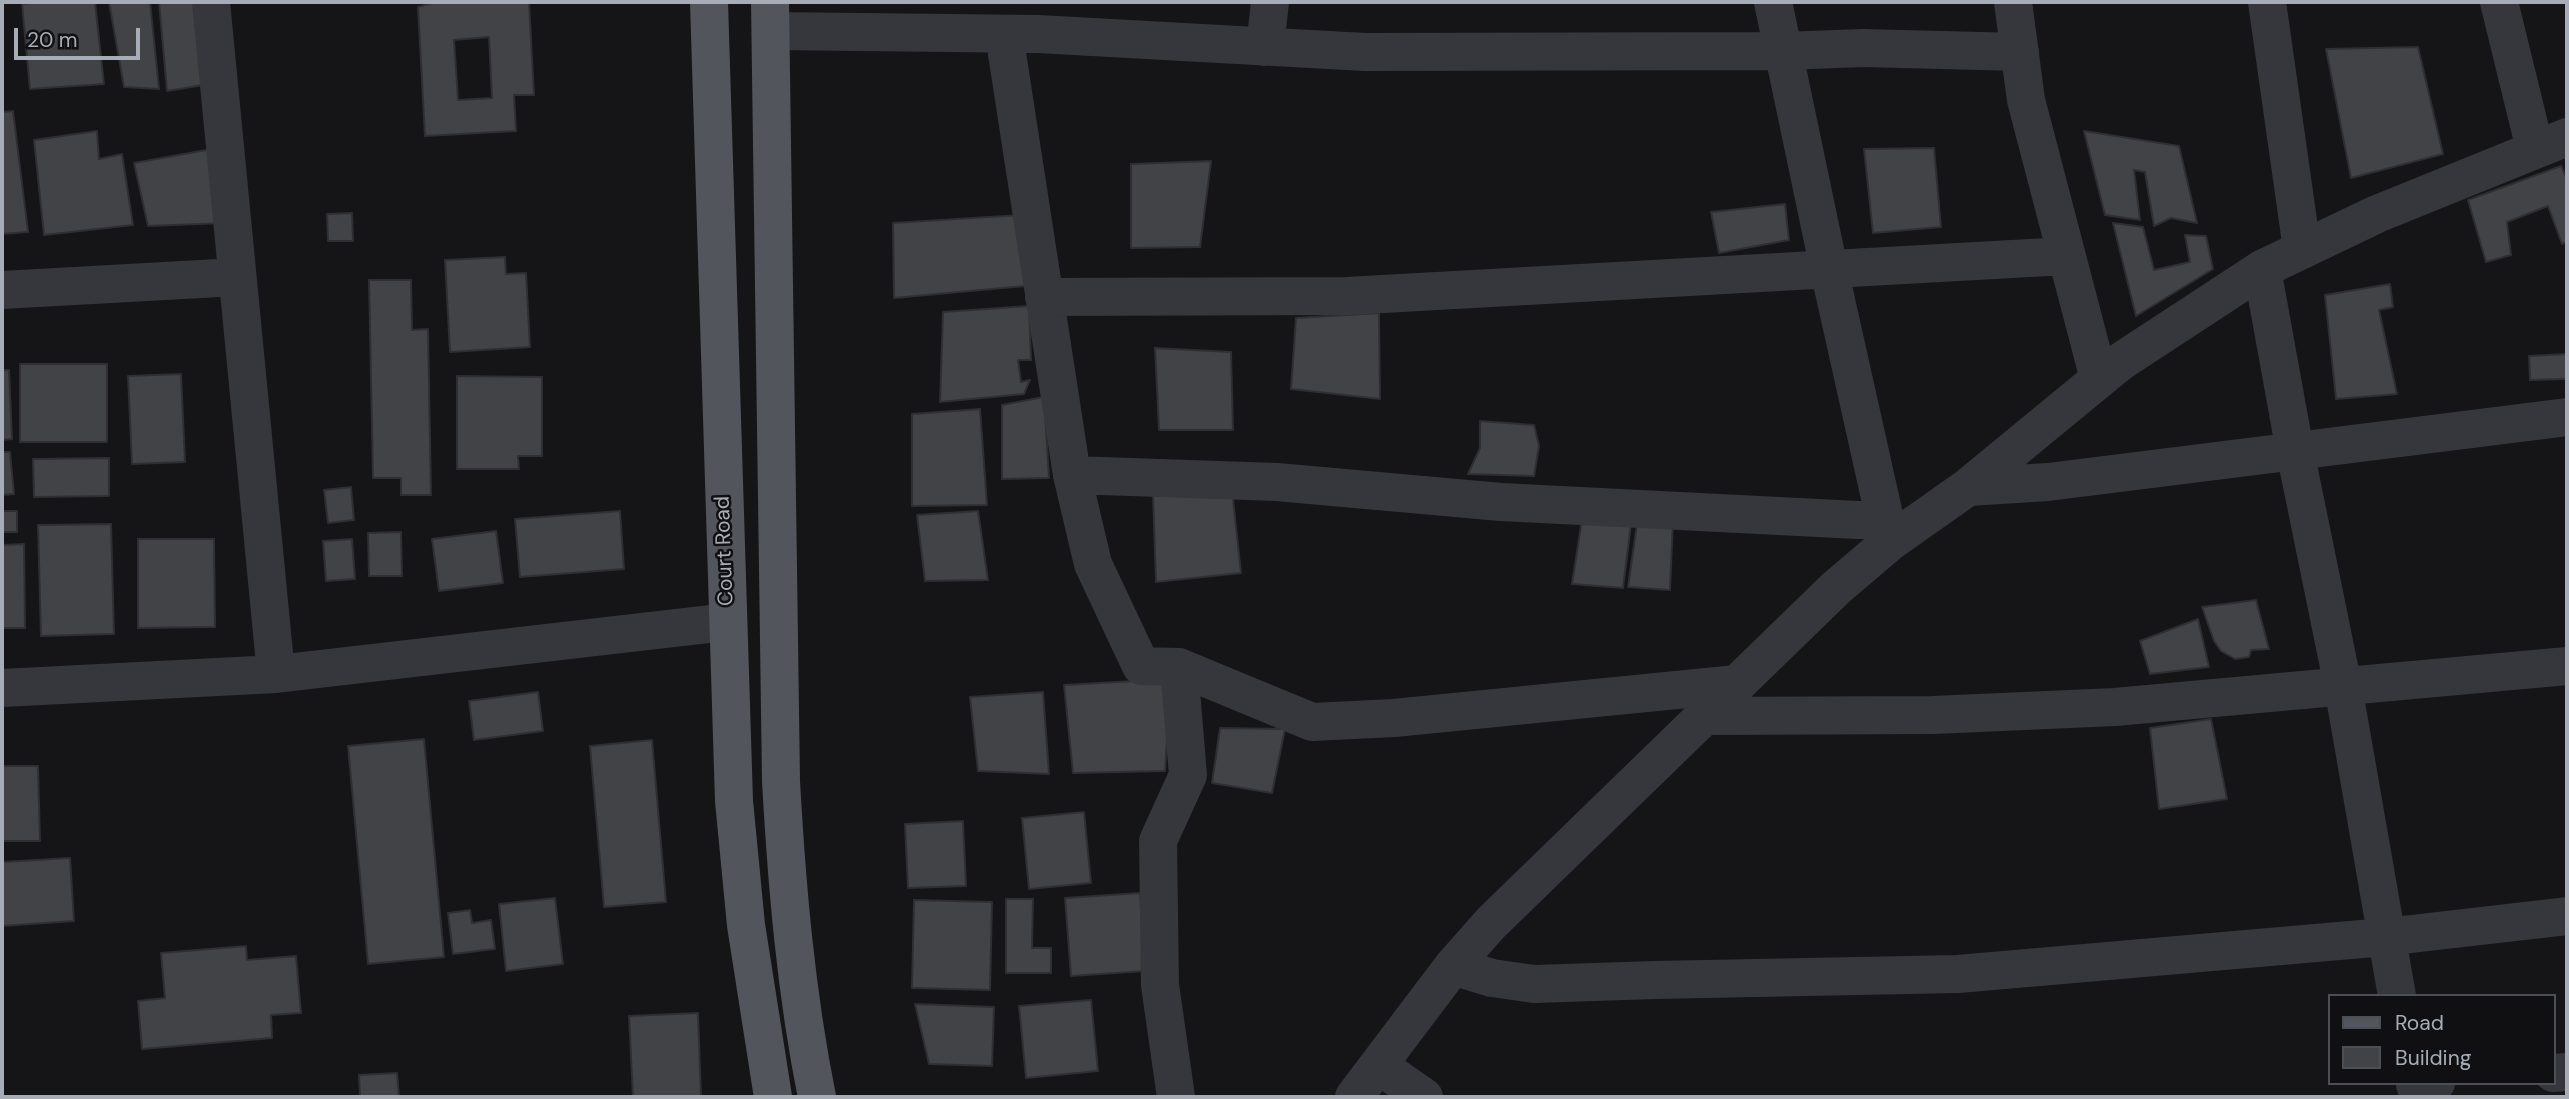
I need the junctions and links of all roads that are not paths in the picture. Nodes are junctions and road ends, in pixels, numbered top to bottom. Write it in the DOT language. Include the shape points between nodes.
graph roads {
  1 [pos="211,2"];
  2 [pos="709,2"];
  3 [pos="1270,2"];
  4 [pos="1773,2"];
  5 [pos="2013,2"];
  6 [pos="2267,2"];
  7 [pos="2499,2"];
  8 [pos="771,16"];
  9 [pos="1026,23"];
  10 [pos="1265,47"];
  11 [pos="1783,51"];
  12 [pos="2020,52"];
  13 [pos="2551,143"];
  14 [pos="2302,249"];
  15 [pos="2066,256"];
  16 [pos="1829,269"];
  17 [pos="2262,269"];
  18 [pos="237,277"];
  19 [pos="2,290"];
  20 [pos="1044,297"];
  21 [pos="2099,379"];
  22 [pos="2567,417"];
  23 [pos="2295,451"];
  24 [pos="1072,475"];
  25 [pos="1968,487"];
  26 [pos="1888,530"];
  27 [pos="727,622"];
  28 [pos="2567,666"];
  29 [pos="1179,667"];
  30 [pos="276,674"];
  31 [pos="1737,684"];
  32 [pos="2343,686"];
  33 [pos="2,688"];
  34 [pos="1703,716"];
  35 [pos="2567,916"];
  36 [pos="2385,937"];
  37 [pos="1453,966"];
  38 [pos="2397,994"];
  39 [pos="1378,1065"];
  40 [pos="773,1097"];
  41 [pos="817,1097"];
  42 [pos="1176,1097"];
  43 [pos="1354,1097"];
  44 [pos="1424,1097"];
  1 -- 18 [label="street"];
  2 -- 27 [label="main road, Court Road"];
  3 -- 10 [label="street"];
  4 -- 11 [label="street"];
  5 -- 12 [label="street"];
  6 -- 14 [label="street"];
  7 -- 13 [label="street"];
  8 -- 9 [label="street"];
  8 -- 41 [label="main road" via="781,781 787,894 804,1034"];
  9 -- 10 [label="street"];
  9 -- 20 [label="street"];
  10 -- 11 [label="street" via="1365,52"];
  11 -- 12 [label="street"];
  11 -- 16 [label="street"];
  12 -- 15 [label="street" via="2026,100"];
  13 -- 14 [label="street"];
  14 -- 17 [label="street"];
  15 -- 16 [label="street"];
  15 -- 21 [label="street"];
  16 -- 20 [label="street" via="1348,296"];
  16 -- 26 [label="street"];
  17 -- 21 [label="street"];
  17 -- 23 [label="street"];
  18 -- 19 [label="street"];
  18 -- 30 [label="street"];
  20 -- 24 [label="street"];
  21 -- 25 [label="street"];
  22 -- 23 [label="street"];
  23 -- 25 [label="street" via="2048,482"];
  23 -- 32 [label="street"];
  24 -- 26 [label="street" via="1278,482 1501,502 1858,520"];
  24 -- 29 [label="street" via="1093,564 1141,666"];
  25 -- 26 [label="street"];
  26 -- 31 [label="street"];
  27 -- 30 [label="street"];
  27 -- 40 [label="main road, Court Road" via="734,801 746,925"];
  28 -- 32 [label="street"];
  29 -- 31 [label="street" via="1312,722"];
  29 -- 42 [label="street" via="1188,775 1158,841 1160,985"];
  30 -- 33 [label="street"];
  31 -- 34 [label="street"];
  32 -- 34 [label="street" via="2101,708 1933,715"];
  32 -- 36 [label="street"];
  34 -- 37 [label="street" via="1491,923"];
  35 -- 36 [label="street"];
  36 -- 37 [label="street" via="1958,974 1534,984"];
  36 -- 38 [label="street"];
  37 -- 39 [label="street"];
  39 -- 43 [label="street"];
  39 -- 44 [label="street"];
}
